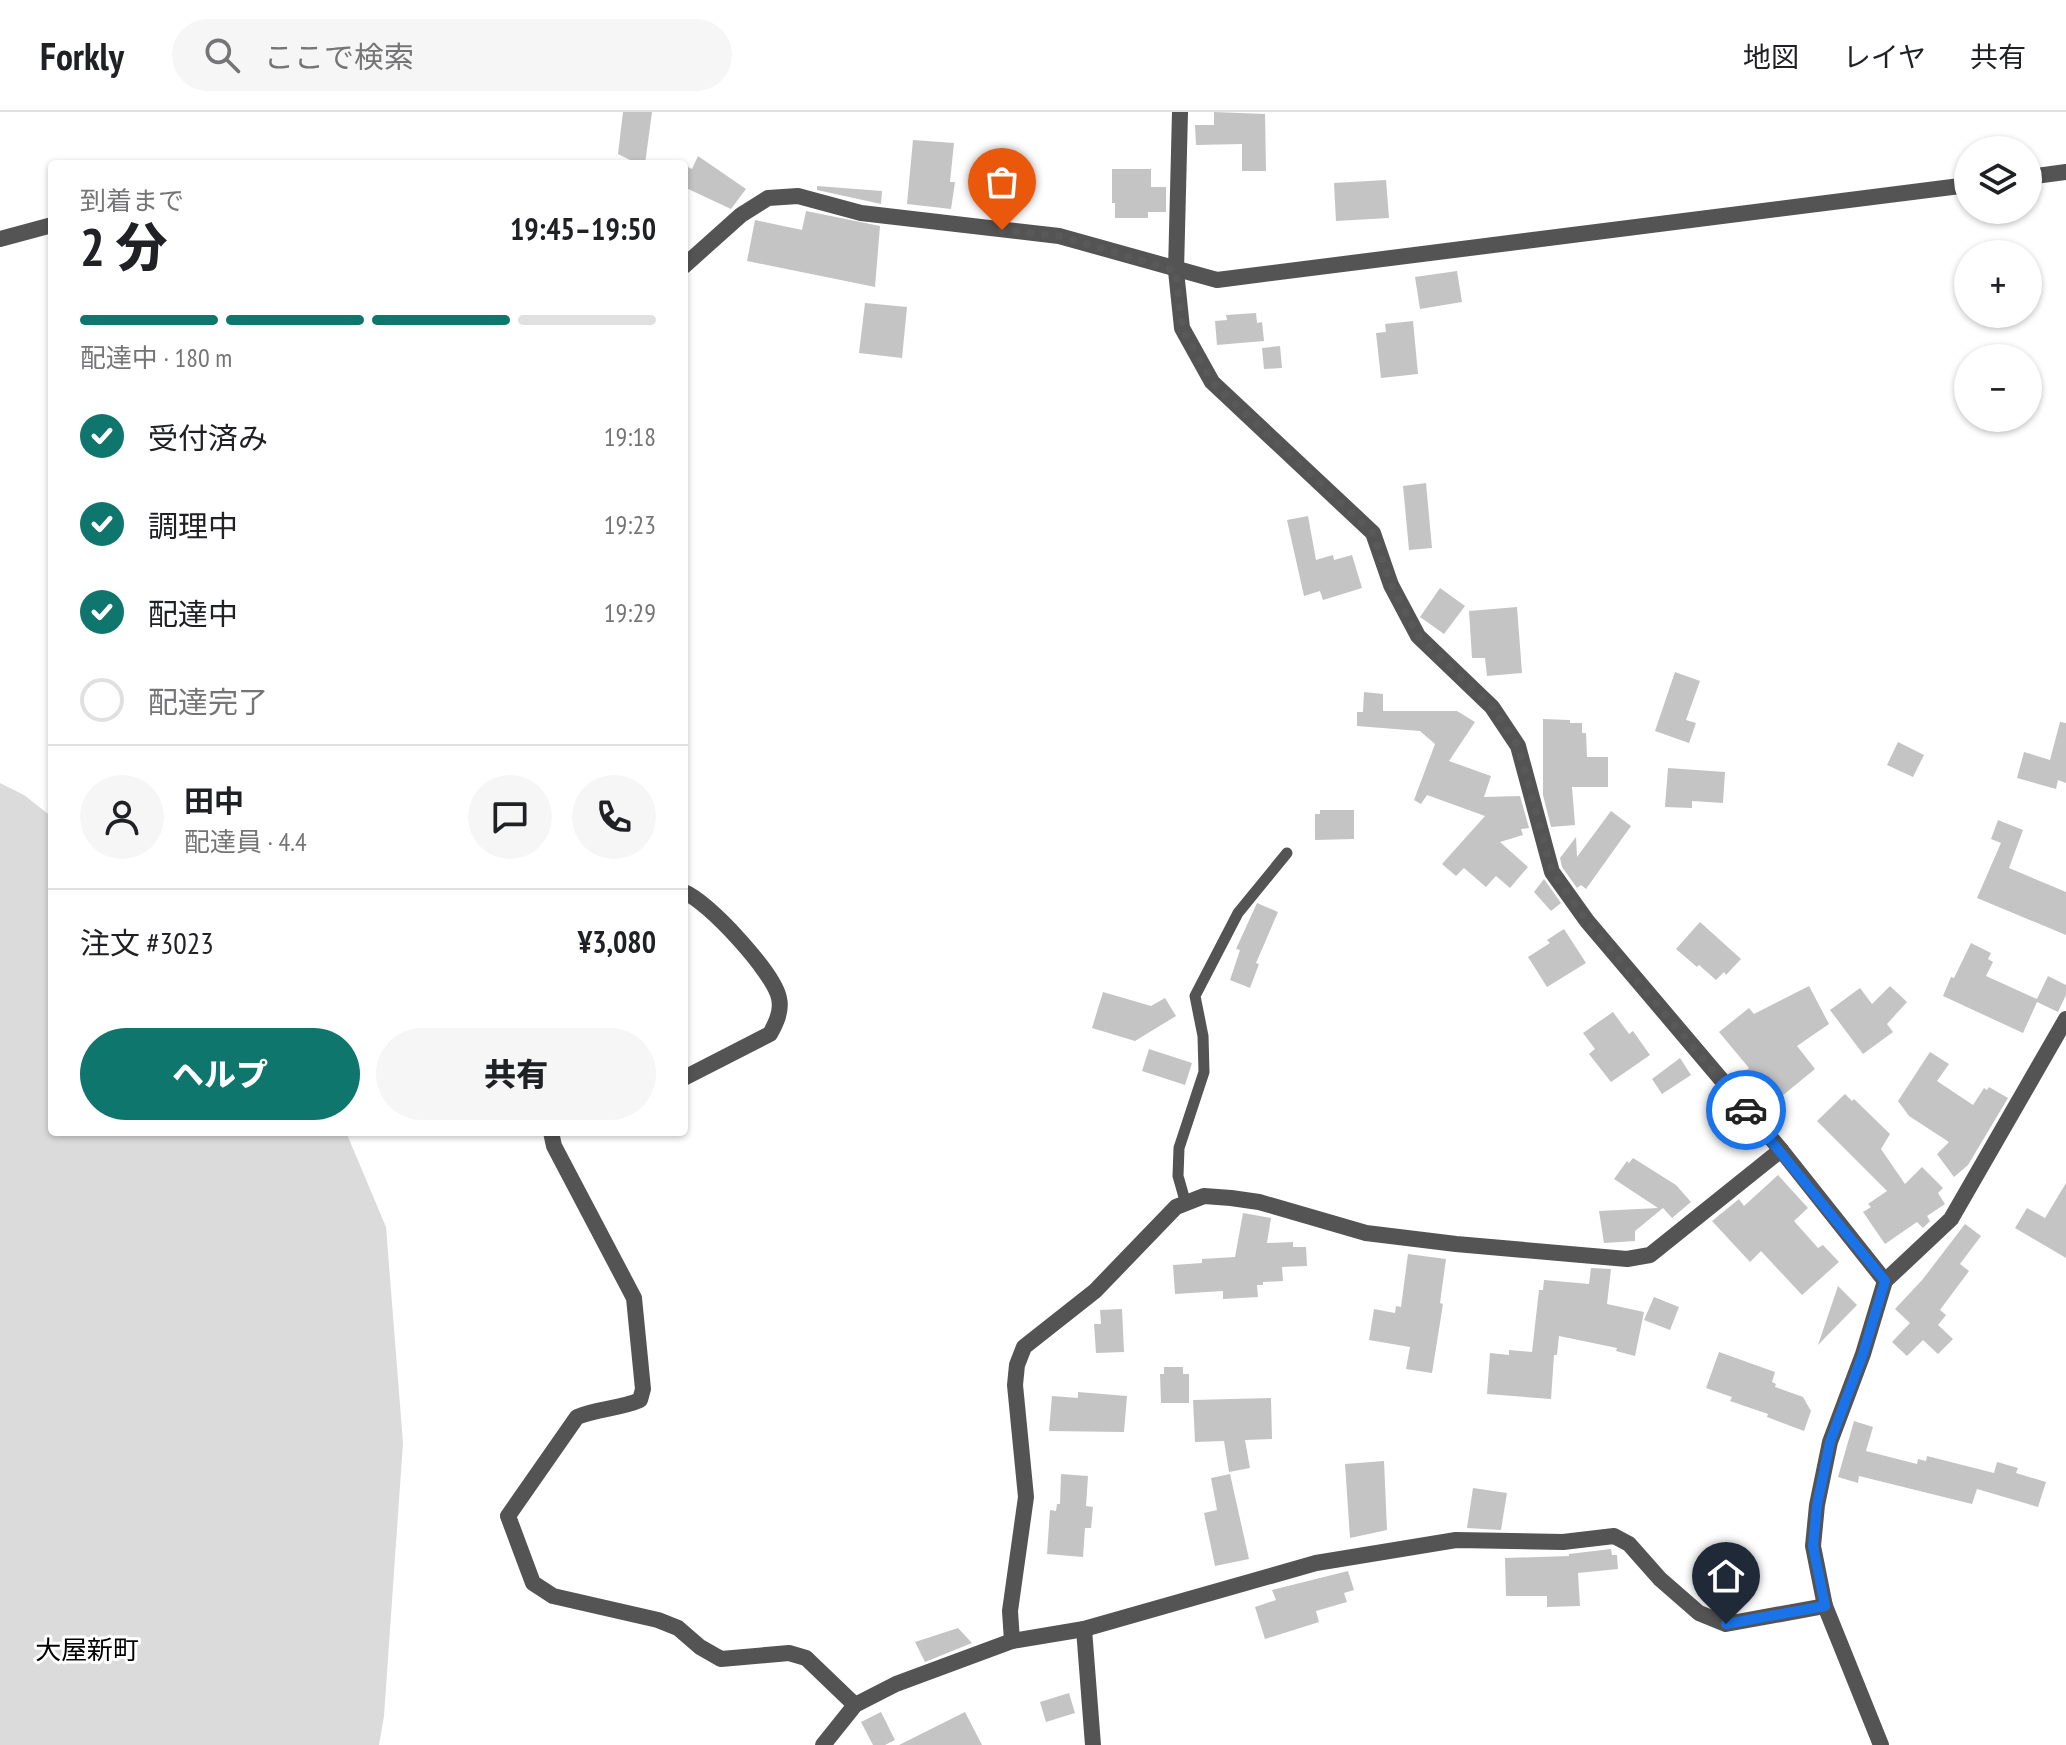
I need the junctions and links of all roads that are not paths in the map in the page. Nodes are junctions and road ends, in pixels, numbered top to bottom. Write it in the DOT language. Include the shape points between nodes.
graph roads {
  1 [pos="1180,112"];
  2 [pos="2066,172"];
  3 [pos="2042,175"];
  4 [pos="1954,187"];
  5 [pos="48,226"];
  6 [pos="0,239"];
  7 [pos="688,262"];
  8 [pos="1176,271"];
  9 [pos="1287,853"];
  10 [pos="688,894"];
  11 [pos="2066,1019"];
  12 [pos="688,1076"];
  13 [pos="552,1136"];
  14 [pos="1781,1150"];
  15 [pos="1186,1204"];
  16 [pos="1885,1281"];
  17 [pos="1825,1606"];
  18 [pos="1084,1629"];
  19 [pos="1012,1641"];
  20 [pos="855,1705"];
  21 [pos="823,1745"];
  22 [pos="1093,1745"];
  23 [pos="1881,1745"];
  1 -- 8 [label="street"];
  2 -- 3 [label="street"];
  4 -- 8 [label="street" via="1217,280"];
  5 -- 6 [label="street"];
  7 -- 8 [label="street" via="768,198 798,196 861,213 1059,236"];
  8 -- 14 [label="street" via="1182,328 1212,382 1373,533 1391,585 1418,636 1492,707 1518,746 1552,872 1587,921"];
  9 -- 15 [label="lane" via="1238,913 1195,996 1204,1072 1179,1148 1178,1176"];
  10 -- 12 [label="street" via="714,912 774,984 780,1000 770,1034"];
  11 -- 16 [label="street" via="1951,1219"];
  13 -- 20 [label="street" via="634,1298 643,1389 640,1400 577,1417 508,1516 533,1583 553,1596 678,1628 721,1659 789,1653 806,1658"];
  14 -- 15 [label="street" via="1650,1255 1627,1259 1366,1233 1231,1198 1204,1196"];
  14 -- 16 [label="street"];
  15 -- 19 [label="street" via="1176,1207 1095,1291 1024,1347 1020,1356 1015,1385 1026,1497 1010,1611"];
  16 -- 17 [label="street" via="1830,1442 1817,1505 1813,1546"];
  17 -- 18 [label="street" via="1726,1624 1699,1613 1629,1544 1614,1536 1563,1542 1456,1540 1316,1563"];
  17 -- 23 [label="street"];
  18 -- 19 [label="street"];
  18 -- 22 [label="street"];
  19 -- 20 [label="street"];
  20 -- 21 [label="street"];
}
